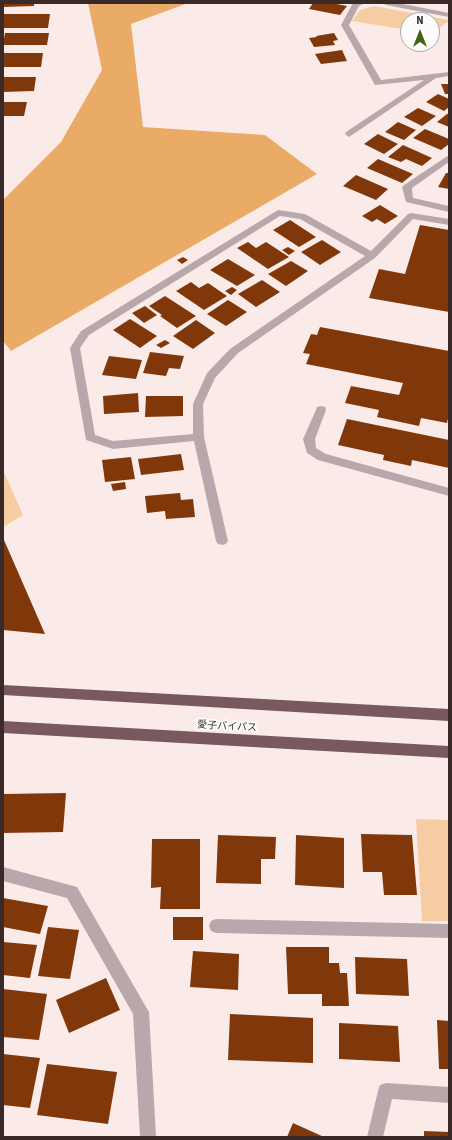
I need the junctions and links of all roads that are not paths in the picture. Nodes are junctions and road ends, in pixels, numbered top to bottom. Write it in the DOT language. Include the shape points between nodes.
graph roads {
  1 [pos="361,3"];
  2 [pos="386,3"];
  3 [pos="449,15"];
  4 [pos="449,74"];
  5 [pos="435,76"];
  6 [pos="348,134"];
  7 [pos="449,158"];
  8 [pos="449,209"];
  9 [pos="449,222"];
  10 [pos="372,256"];
  11 [pos="320,410"];
  12 [pos="199,437"];
  13 [pos="449,492"];
  14 [pos="222,541"];
  15 [pos="3,690"];
  16 [pos="449,715"];
  17 [pos="3,727"];
  18 [pos="449,752"];
  19 [pos="3,874"];
  20 [pos="216,926"];
  21 [pos="449,931"];
  22 [pos="449,1096"];
  23 [pos="148,1137"];
  24 [pos="375,1137"];
  1 -- 5 [label="street" via="356,4 345,25 378,83"];
  2 -- 3 [label="street"];
  4 -- 5 [label="street"];
  5 -- 6 [label="street"];
  7 -- 8 [label="street" via="407,187 409,200"];
  9 -- 10 [label="street" via="411,216"];
  10 -- 12 [label="street" via="234,351 211,376 198,404"];
  10 -- 12 [label="street" via="302,216 278,212 85,333 74,348 90,437 113,445"];
  11 -- 13 [label="street" via="309,439 311,450 322,456"];
  12 -- 14 [label="street"];
  15 -- 16 [label="highway"];
  17 -- 18 [label="highway, 愛子バイパス"];
  19 -- 23 [label="street" via="72,892 141,1012"];
  20 -- 21 [label="street"];
  22 -- 24 [label="street" via="386,1091"];
}
